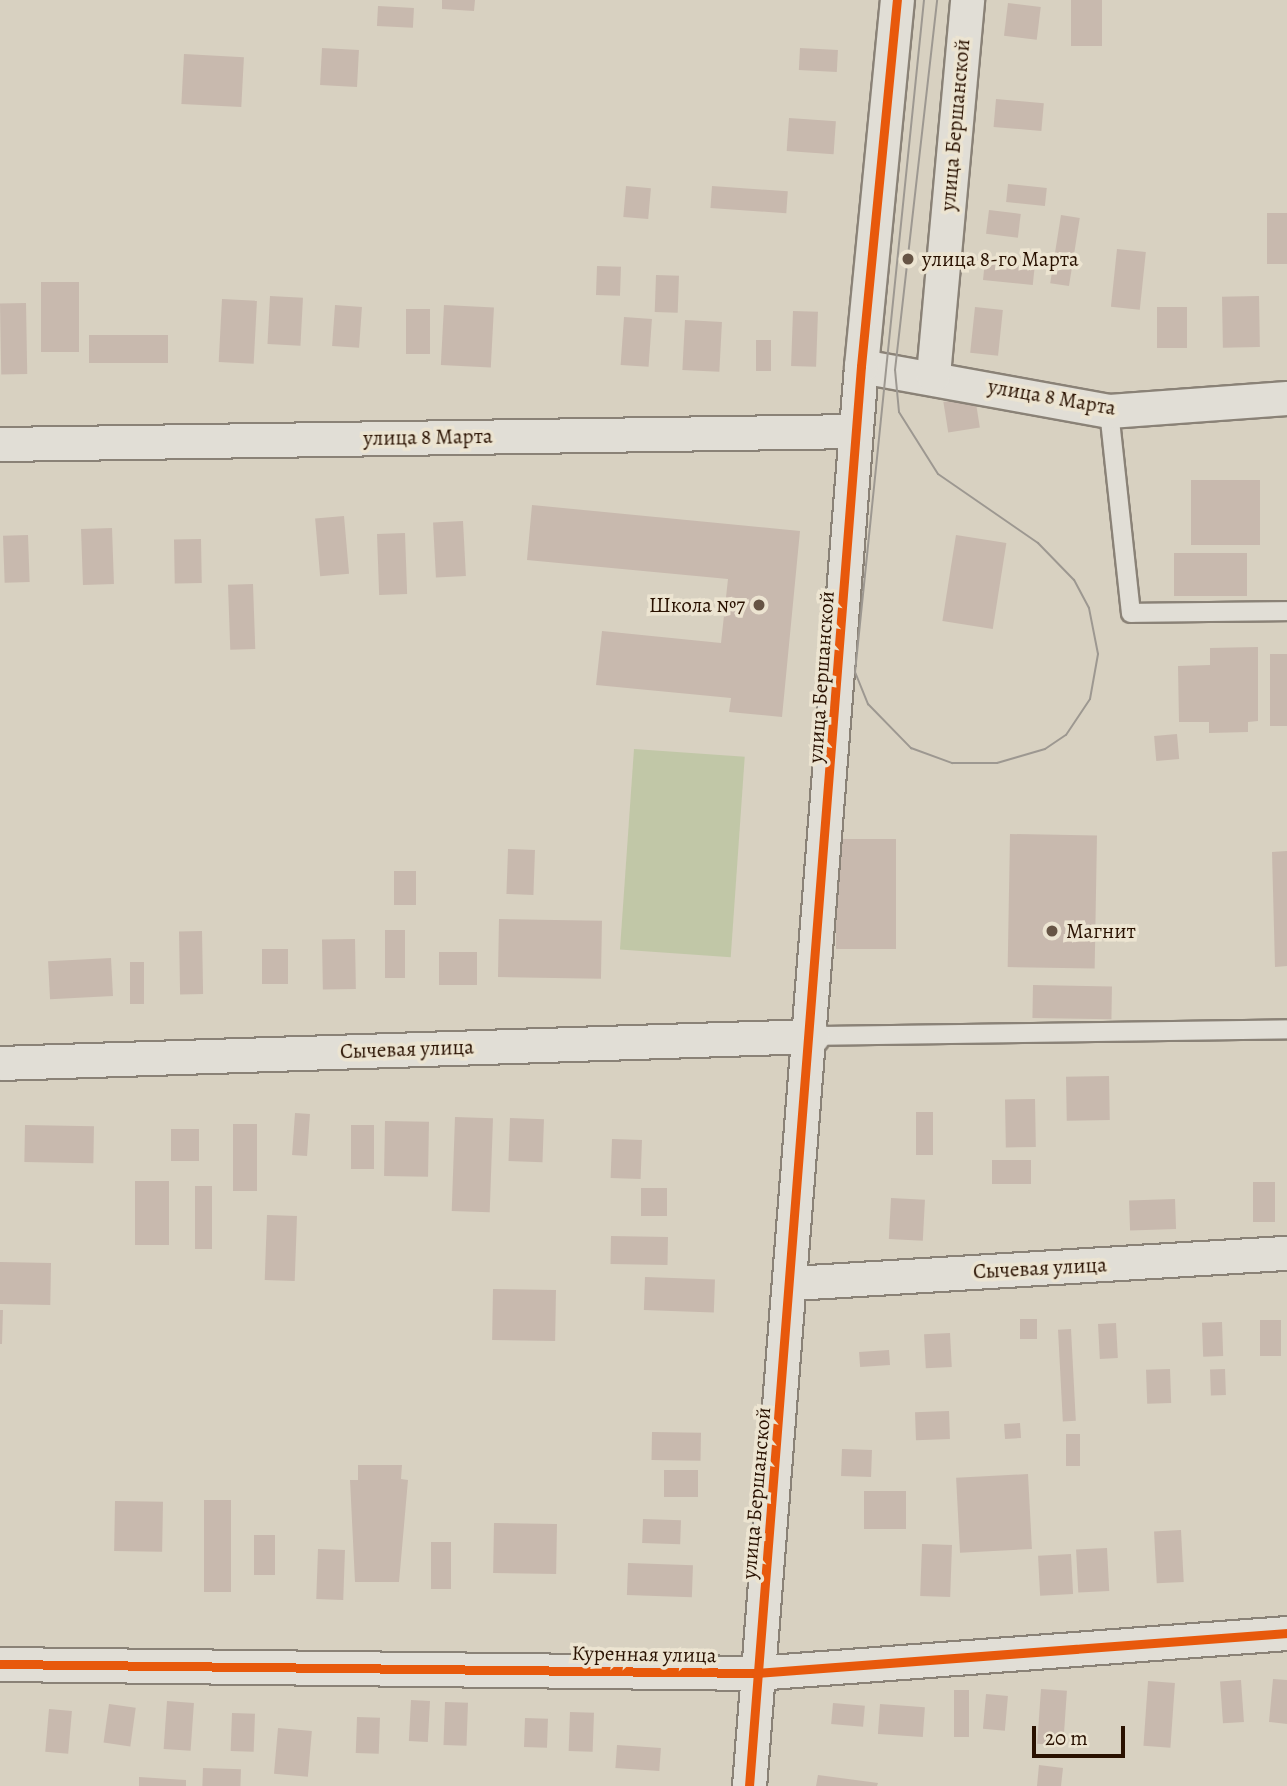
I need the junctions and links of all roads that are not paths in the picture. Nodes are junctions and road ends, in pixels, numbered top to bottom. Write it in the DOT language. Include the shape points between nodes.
graph roads {
  1 [pos="897,0"];
  2 [pos="967,0"];
  3 [pos="861,366"];
  4 [pos="933,375"];
  5 [pos="1287,398"];
  6 [pos="1109,411"];
  7 [pos="856,431"];
  8 [pos="0,444"];
  9 [pos="1287,611"];
  10 [pos="1287,1029"];
  11 [pos="813,1036"];
  12 [pos="0,1063"];
  13 [pos="1287,1254"];
  14 [pos="793,1283"];
  15 [pos="1287,1633"];
  16 [pos="0,1664"];
  17 [pos="756,1673"];
  18 [pos="749,1786"];
  1 -- 3 [label="street, улица Бершанской"];
  2 -- 4 [label="street, улица Бершанской"];
  3 -- 4 [label="street, улица 8 Марта"];
  3 -- 7 [label="street, улица Бершанской"];
  4 -- 6 [label="street, улица 8 Марта"];
  5 -- 6 [label="street, улица 8 Марта"];
  6 -- 9 [label="lane" via="1131,613"];
  7 -- 8 [label="street, улица 8 Марта"];
  7 -- 11 [label="street, улица Бершанской"];
  10 -- 11 [label="lane"];
  11 -- 12 [label="street, Сычевая улица"];
  11 -- 14 [label="street, улица Бершанской"];
  13 -- 14 [label="street, Сычевая улица"];
  14 -- 17 [label="street, улица Бершанской"];
  15 -- 17 [label="street, Куренная улица"];
  16 -- 17 [label="street, Куренная улица"];
  17 -- 18 [label="street, улица Бершанской"];
}
